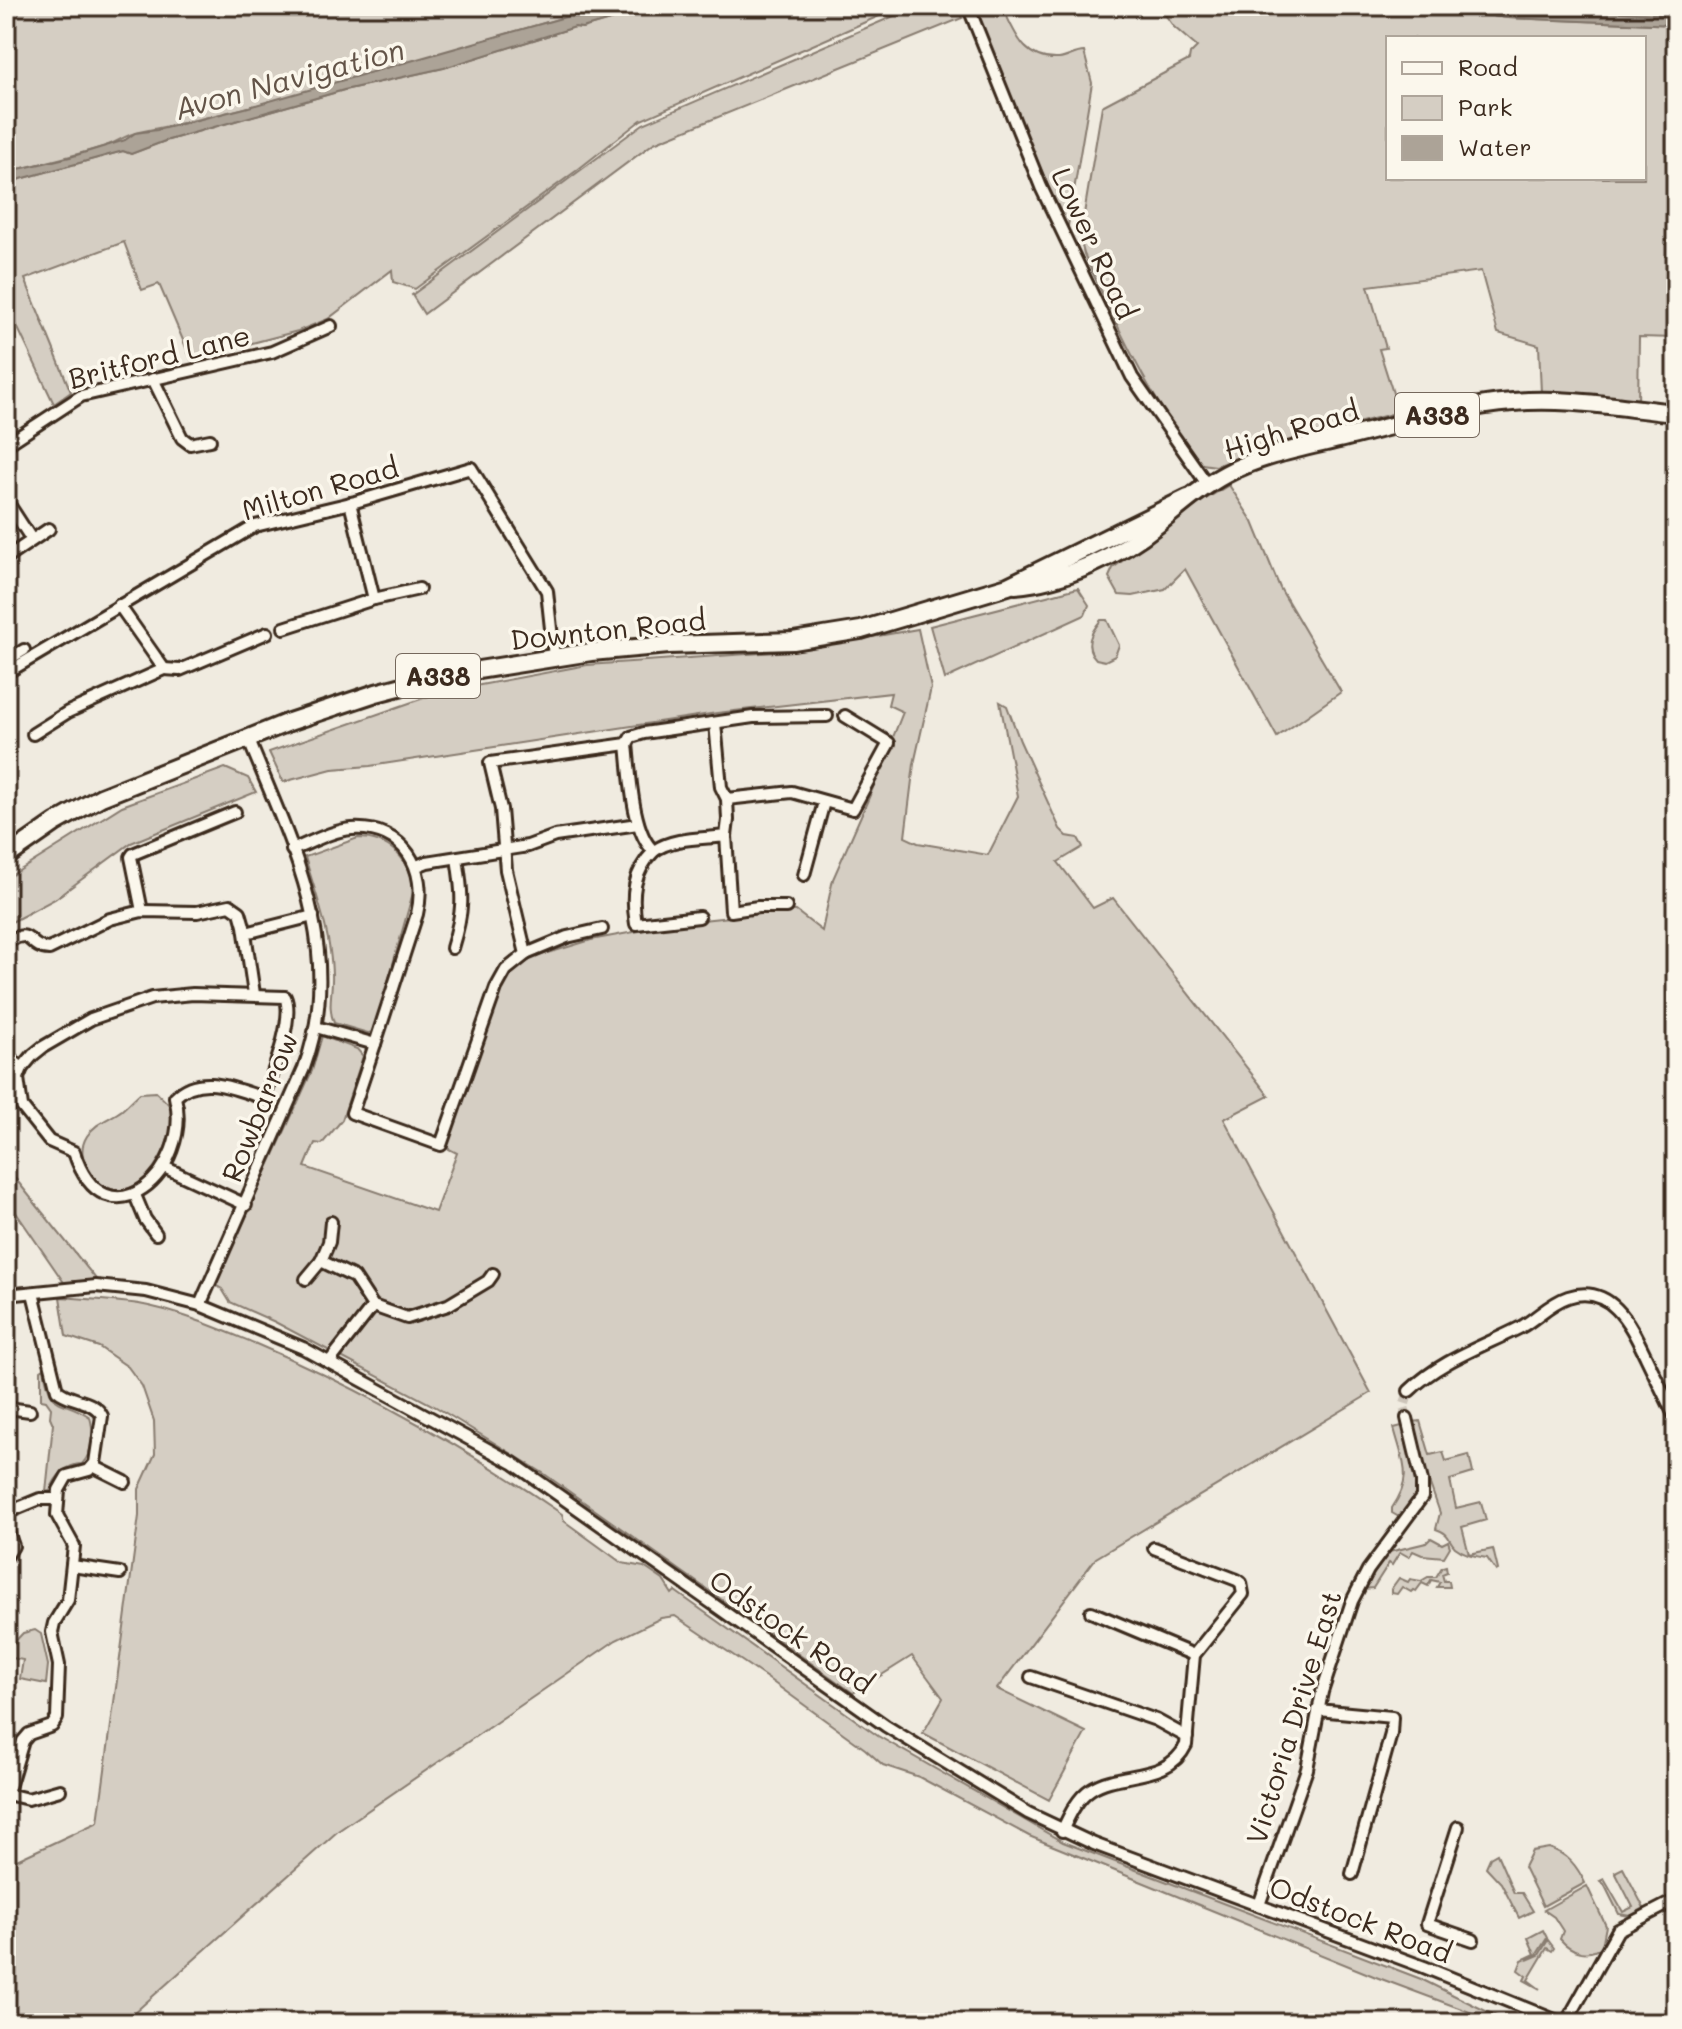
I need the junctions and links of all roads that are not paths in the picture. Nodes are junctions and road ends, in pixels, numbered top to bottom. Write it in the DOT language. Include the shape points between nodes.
graph roads {
  1 [pos="968,6"];
  2 [pos="331,326"];
  3 [pos="153,379"];
  4 [pos="1676,413"];
  5 [pos="210,440"];
  6 [pos="6,445"];
  7 [pos="1207,484"];
  8 [pos="6,500"];
  9 [pos="350,503"];
  10 [pos="49,529"];
  11 [pos="32,540"];
  12 [pos="6,558"];
  13 [pos="419,589"];
  14 [pos="374,599"];
  15 [pos="119,605"];
  16 [pos="284,628"];
  17 [pos="267,633"];
  18 [pos="24,650"];
  19 [pos="554,657"];
  20 [pos="6,661"];
  21 [pos="164,669"];
  22 [pos="6,673"];
  23 [pos="827,716"];
  24 [pos="845,716"];
  25 [pos="715,723"];
  26 [pos="33,734"];
  27 [pos="248,738"];
  28 [pos="627,744"];
  29 [pos="727,799"];
  30 [pos="824,802"];
  31 [pos="235,812"];
  32 [pos="638,824"];
  33 [pos="726,836"];
  34 [pos="292,850"];
  35 [pos="504,850"];
  36 [pos="654,851"];
  37 [pos="6,857"];
  38 [pos="457,858"];
  39 [pos="417,866"];
  40 [pos="804,875"];
  41 [pos="786,907"];
  42 [pos="142,911"];
  43 [pos="731,911"];
  44 [pos="717,914"];
  45 [pos="313,916"];
  46 [pos="699,917"];
  47 [pos="602,929"];
  48 [pos="246,933"];
  49 [pos="6,943"];
  50 [pos="452,948"];
  51 [pos="526,954"];
  52 [pos="254,994"];
  53 [pos="316,1027"];
  54 [pos="375,1044"];
  55 [pos="6,1055"];
  56 [pos="22,1068"];
  57 [pos="164,1167"];
  58 [pos="135,1195"];
  59 [pos="246,1205"];
  60 [pos="331,1222"];
  61 [pos="156,1234"];
  62 [pos="321,1261"];
  63 [pos="488,1276"];
  64 [pos="306,1279"];
  65 [pos="33,1293"];
  66 [pos="6,1295"];
  67 [pos="200,1305"];
  68 [pos="373,1306"];
  69 [pos="330,1361"];
  70 [pos="1409,1391"];
  71 [pos="7,1405"];
  72 [pos="30,1411"];
  73 [pos="1407,1418"];
  74 [pos="1676,1419"];
  75 [pos="6,1426"];
  76 [pos="93,1466"];
  77 [pos="125,1482"];
  78 [pos="58,1499"];
  79 [pos="6,1513"];
  80 [pos="6,1526"];
  81 [pos="1154,1548"];
  82 [pos="6,1557"];
  83 [pos="72,1566"];
  84 [pos="120,1573"];
  85 [pos="1091,1612"];
  86 [pos="1194,1655"];
  87 [pos="1031,1677"];
  88 [pos="1318,1710"];
  89 [pos="1187,1737"];
  90 [pos="60,1790"];
  91 [pos="6,1795"];
  92 [pos="1458,1827"];
  93 [pos="1062,1831"];
  94 [pos="1352,1874"];
  95 [pos="1676,1900"];
  96 [pos="1259,1905"];
  97 [pos="1473,1940"];
  98 [pos="1564,2023"];
  1 -- 7 [label="street, Lower Road" via="1041,187 1132,377"];
  2 -- 3 [label="street, Britford Lane" via="272,352"];
  3 -- 5 [label="street" via="182,438 190,444"];
  3 -- 6 [label="street, Britford Lane" via="81,396"];
  4 -- 7 [label="highway, High Road / A338" via="1568,402 1489,404 1274,456"];
  7 -- 19 [label="highway, Downton Road / A338" via="1008,586 901,620 816,638"];
  8 -- 11 [label="street"];
  9 -- 14 [label="street"];
  9 -- 15 [label="street, Milton Road" via="255,526"];
  9 -- 19 [label="street, Milton Road" via="471,468 547,591"];
  10 -- 11 [label="street"];
  11 -- 12 [label="street"];
  13 -- 14 [label="street"];
  14 -- 16 [label="street"];
  15 -- 21 [label="street"];
  15 -- 22 [label="street, Milton Road"];
  17 -- 21 [label="street" via="180,670"];
  18 -- 20 [label="street"];
  19 -- 27 [label="highway, Downton Road / A338" via="420,680"];
  21 -- 26 [label="street" via="68,712"];
  23 -- 25 [label="street"];
  24 -- 30 [label="street" via="889,743 853,809"];
  25 -- 28 [label="street" via="644,733"];
  25 -- 29 [label="street" via="721,787"];
  27 -- 34 [label="street, Rowbarrow"];
  27 -- 37 [label="highway, Downton Road / A338" via="101,797"];
  28 -- 32 [label="street"];
  28 -- 35 [label="street" via="490,763"];
  29 -- 30 [label="street" via="792,792"];
  29 -- 33 [label="street"];
  30 -- 40 [label="street"];
  31 -- 42 [label="street" via="133,854"];
  32 -- 35 [label="street" via="555,836"];
  32 -- 36 [label="street"];
  33 -- 36 [label="street" via="662,845"];
  33 -- 43 [label="street"];
  34 -- 39 [label="street" via="347,830 366,830 397,844"];
  34 -- 45 [label="street, Rowbarrow"];
  35 -- 38 [label="street"];
  35 -- 51 [label="street"];
  36 -- 46 [label="street" via="634,883 634,923"];
  38 -- 39 [label="street"];
  38 -- 50 [label="street" via="463,894"];
  39 -- 54 [label="street" via="421,898"];
  41 -- 43 [label="street"];
  42 -- 48 [label="street" via="197,912 230,905 240,912"];
  42 -- 49 [label="street" via="110,919 49,949 26,936"];
  43 -- 44 [label="street"];
  45 -- 48 [label="street"];
  45 -- 53 [label="street, Rowbarrow" via="321,974"];
  47 -- 51 [label="street"];
  48 -- 52 [label="street"];
  51 -- 54 [label="street" via="506,970 496,988 441,1145 352,1113"];
  52 -- 56 [label="street" via="152,998 91,1019 43,1047"];
  52 -- 57 [label="street" via="285,997 289,1005 264,1098 213,1083 182,1089 175,1097 179,1128"];
  53 -- 54 [label="street"];
  53 -- 59 [label="street, Rowbarrow"];
  55 -- 56 [label="street"];
  56 -- 58 [label="street" via="22,1107 40,1132 74,1152 86,1179 99,1192"];
  57 -- 58 [label="street"];
  57 -- 59 [label="street"];
  58 -- 61 [label="street"];
  59 -- 67 [label="street, Rowbarrow"];
  60 -- 62 [label="street"];
  62 -- 64 [label="street"];
  62 -- 68 [label="street" via="354,1277"];
  63 -- 68 [label="street" via="448,1305 407,1318"];
  65 -- 66 [label="street, Odstock Road"];
  65 -- 67 [label="street, Odstock Road" via="114,1287"];
  65 -- 76 [label="street" via="57,1390 101,1413"];
  67 -- 69 [label="street, Odstock Road"];
  68 -- 69 [label="street"];
  69 -- 93 [label="street, Odstock Road" via="513,1463 886,1726"];
  70 -- 74 [label="street" via="1439,1368 1556,1303 1575,1295 1594,1296 1618,1308 1630,1322"];
  71 -- 72 [label="street"];
  71 -- 75 [label="street"];
  73 -- 88 [label="street, Victoria Drive East" via="1422,1497 1357,1589"];
  76 -- 77 [label="street"];
  76 -- 78 [label="street" via="67,1476"];
  78 -- 79 [label="street" via="40,1499"];
  78 -- 83 [label="street" via="58,1520 74,1544"];
  80 -- 82 [label="street" via="13,1546"];
  81 -- 86 [label="street" via="1241,1583 1241,1598"];
  83 -- 84 [label="street"];
  83 -- 91 [label="street" via="68,1600 52,1632 59,1665 57,1718 23,1741"];
  85 -- 86 [label="street"];
  86 -- 89 [label="street"];
  87 -- 89 [label="street" via="1156,1720"];
  88 -- 94 [label="street" via="1392,1717"];
  88 -- 96 [label="street, Victoria Drive East" via="1307,1769"];
  89 -- 93 [label="street" via="1183,1752 1168,1765 1087,1792"];
  90 -- 91 [label="street" via="28,1799"];
  92 -- 97 [label="street" via="1427,1924"];
  93 -- 96 [label="street, Odstock Road"];
  95 -- 98 [label="street" via="1618,1930"];
  96 -- 98 [label="street, Odstock Road"];
}
